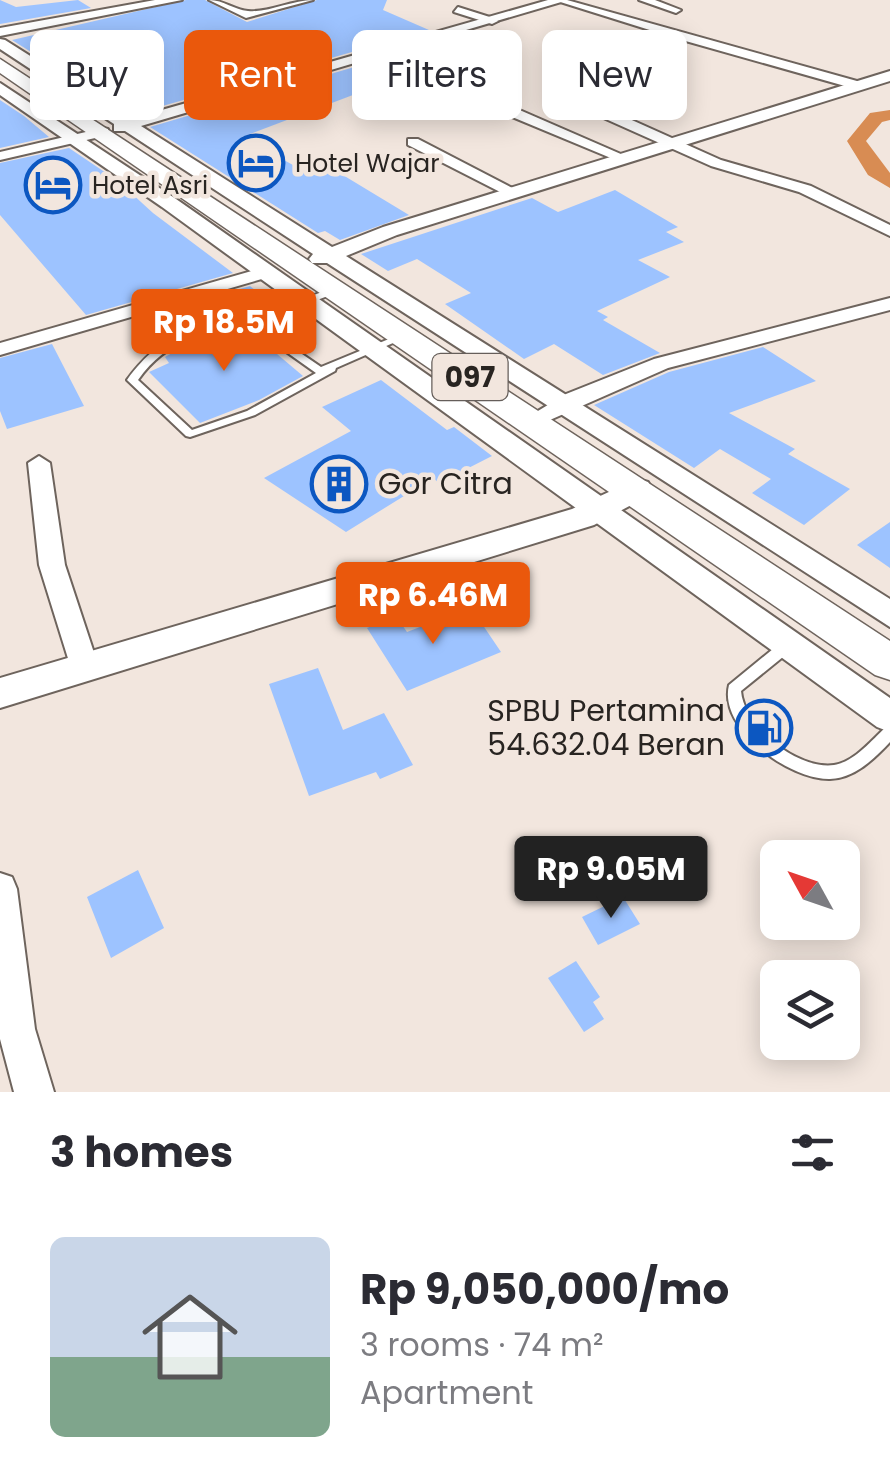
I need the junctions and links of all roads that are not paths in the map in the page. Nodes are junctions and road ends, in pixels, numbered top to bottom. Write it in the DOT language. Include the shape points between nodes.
graph roads {
  1 [pos="176,0"];
  2 [pos="214,0"];
  3 [pos="308,0"];
  4 [pos="560,0"];
  5 [pos="644,0"];
  6 [pos="458,10"];
  7 [pos="676,10"];
  8 [pos="492,21"];
  9 [pos="461,30"];
  10 [pos="660,30"];
  11 [pos="0,32"];
  12 [pos="687,38"];
  13 [pos="0,43"];
  14 [pos="352,61"];
  15 [pos="30,63"];
  16 [pos="30,72"];
  17 [pos="890,76"];
  18 [pos="4,77"];
  19 [pos="859,86"];
  20 [pos="522,116"];
  21 [pos="123,120"];
  22 [pos="619,120"];
  23 [pos="130,124"];
  24 [pos="103,132"];
  25 [pos="75,139"];
  26 [pos="412,142"];
  27 [pos="672,144"];
  28 [pos="0,156"];
  29 [pos="622,158"];
  30 [pos="512,192"];
  31 [pos="198,194"];
  32 [pos="169,203"];
  33 [pos="890,231"];
  34 [pos="332,254"];
  35 [pos="302,265"];
  36 [pos="266,272"];
  37 [pos="338,289"];
  38 [pos="306,302"];
  39 [pos="890,304"];
  40 [pos="256,323"];
  41 [pos="406,335"];
  42 [pos="0,349"];
  43 [pos="375,350"];
  44 [pos="331,369"];
  45 [pos="563,403"];
  46 [pos="534,420"];
  47 [pos="38,463"];
  48 [pos="636,489"];
  49 [pos="602,509"];
  50 [pos="890,615"];
  51 [pos="789,644"];
  52 [pos="890,663"];
  53 [pos="85,668"];
  54 [pos="0,693"];
  55 [pos="890,717"];
  56 [pos="890,732"];
  57 [pos="0,889"];
  58 [pos="8,1033"];
  59 [pos="34,1092"];
  1 -- 11 [label="street"];
  2 -- 3 [label="street" via="244,15"];
  4 -- 8 [label="street"];
  4 -- 10 [label="street"];
  5 -- 7 [label="street"];
  6 -- 8 [label="street"];
  8 -- 9 [label="street"];
  12 -- 19 [label="street"];
  13 -- 15 [label="street"];
  14 -- 23 [label="street"];
  16 -- 18 [label="street"];
  17 -- 19 [label="street"];
  18 -- 24 [label="main road, 097"];
  18 -- 25 [label="street"];
  19 -- 27 [label="street"];
  20 -- 29 [label="street"];
  21 -- 23 [label="street"];
  22 -- 27 [label="street"];
  23 -- 24 [label="street"];
  23 -- 34 [label="street"];
  24 -- 25 [label="street"];
  24 -- 31 [label="main road, 097"];
  25 -- 28 [label="street"];
  25 -- 32 [label="street"];
  26 -- 30 [label="street"];
  27 -- 29 [label="street"];
  27 -- 33 [label="street" via="805,189"];
  29 -- 30 [label="street"];
  30 -- 34 [label="street"];
  31 -- 32 [label="main road"];
  31 -- 35 [label="main road, 097"];
  32 -- 36 [label="street"];
  34 -- 35 [label="street"];
  34 -- 45 [label="street"];
  35 -- 37 [label="main road, 097"];
  36 -- 38 [label="street"];
  36 -- 42 [label="street"];
  37 -- 38 [label="lane"];
  37 -- 41 [label="main road, 097"];
  38 -- 40 [label="lane"];
  38 -- 43 [label="street"];
  39 -- 45 [label="street" via="660,366"];
  40 -- 44 [label="lane" via="312,369"];
  40 -- 44 [label="lane" via="185,333 146,357 132,380 190,434 251,413"];
  41 -- 43 [label="lane"];
  41 -- 46 [label="main road, 097"];
  43 -- 44 [label="lane"];
  43 -- 49 [label="street"];
  45 -- 46 [label="street"];
  45 -- 50 [label="street"];
  46 -- 48 [label="main road, 097"];
  47 -- 53 [label="street" via="52,566"];
  48 -- 49 [label="main road"];
  48 -- 52 [label="main road, 097"];
  49 -- 51 [label="street"];
  49 -- 53 [label="main road"];
  51 -- 55 [label="street"];
  51 -- 56 [label="lane" via="734,689 732,704 742,722 797,767 829,773 854,766"];
  53 -- 54 [label="main road"];
  57 -- 58 [label="street"];
  58 -- 59 [label="street"];
}
